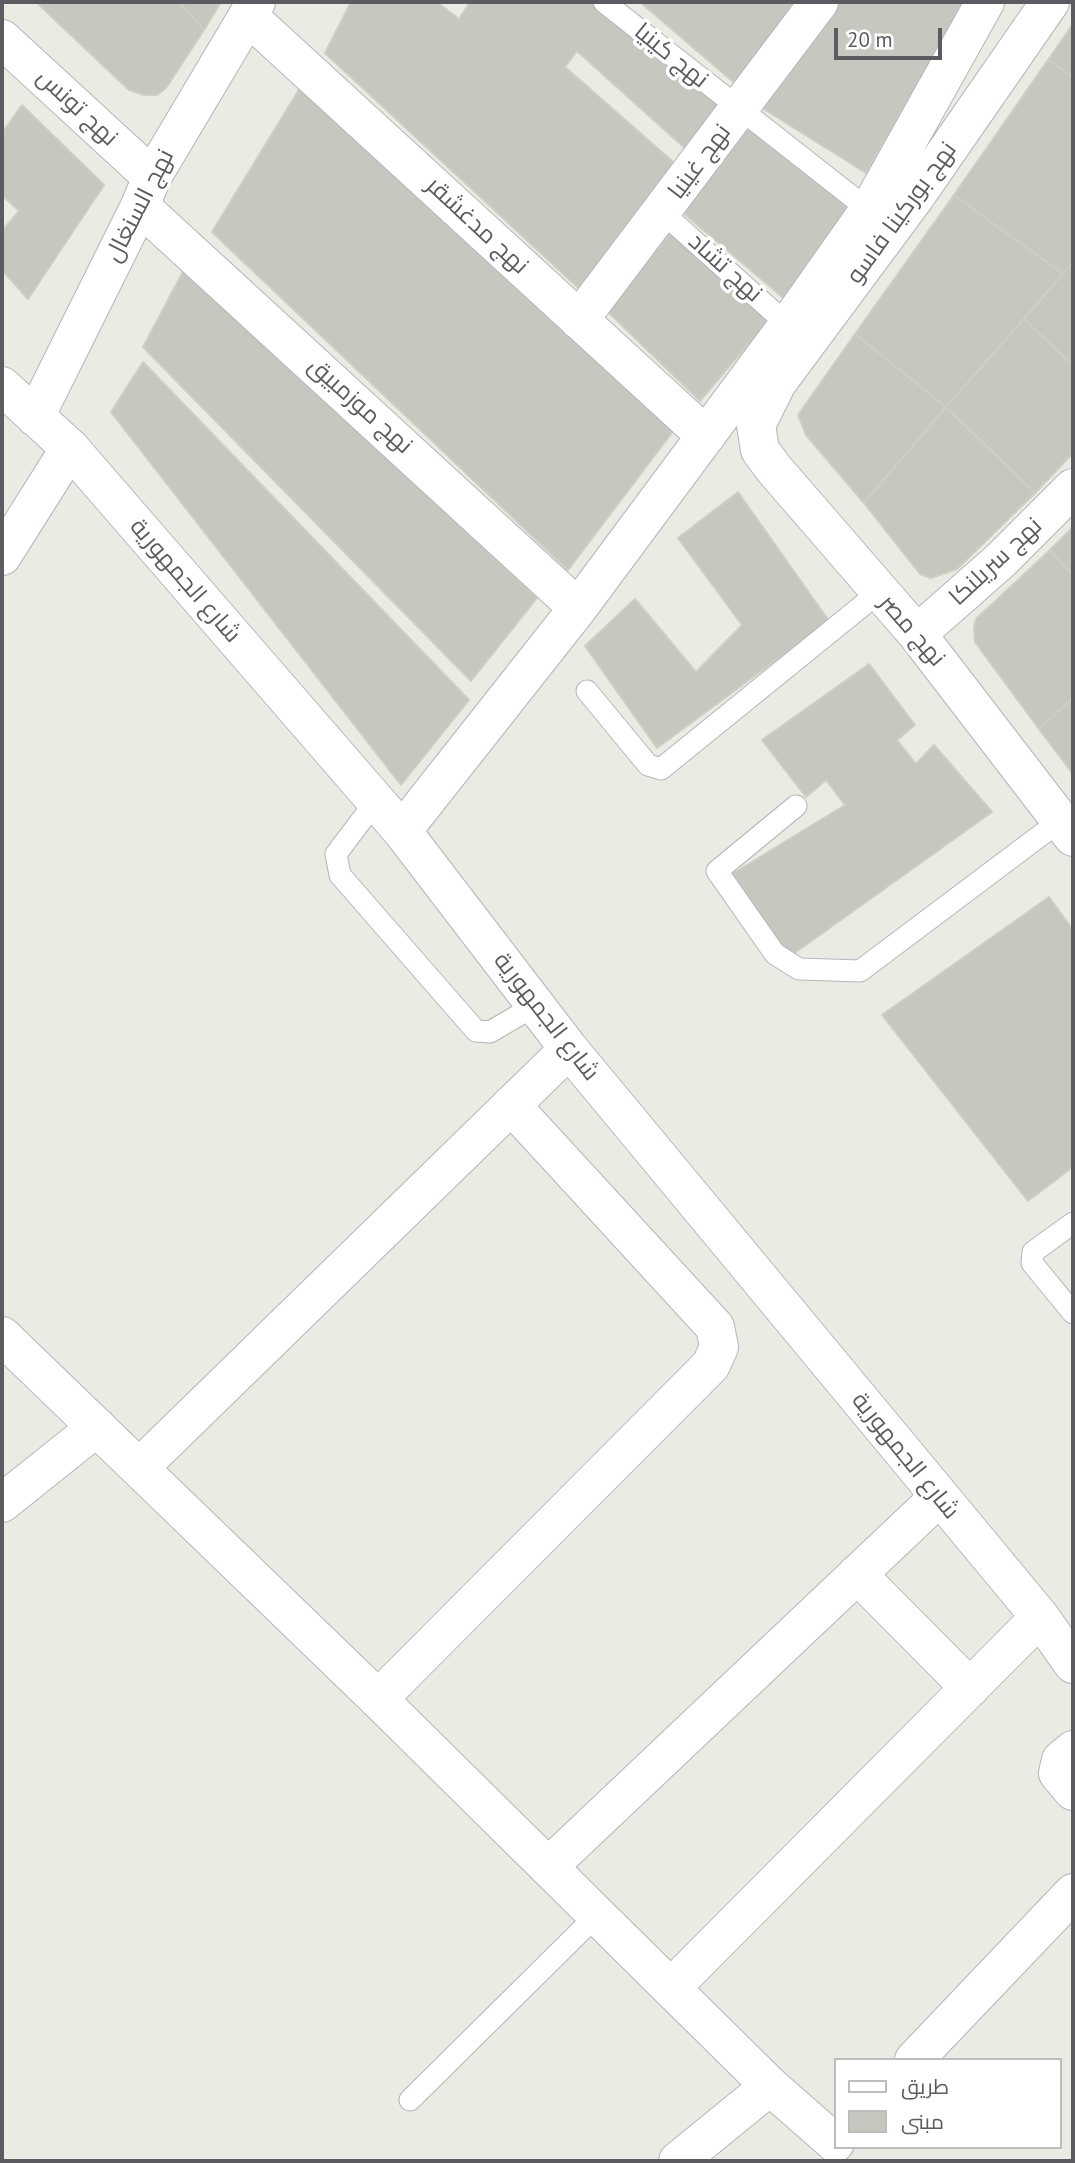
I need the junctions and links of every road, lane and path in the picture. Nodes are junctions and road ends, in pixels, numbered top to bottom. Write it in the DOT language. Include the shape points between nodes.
graph roads {
  1 [pos="604,2"];
  2 [pos="819,2"];
  3 [pos="985,2"];
  4 [pos="1050,2"];
  5 [pos="252,9"];
  6 [pos="2,38"];
  7 [pos="738,110"];
  8 [pos="146,191"];
  9 [pos="869,210"];
  10 [pos="662,212"];
  11 [pos="579,320"];
  12 [pos="788,325"];
  13 [pos="2,386"];
  14 [pos="35,417"];
  15 [pos="756,425"];
  16 [pos="706,436"];
  17 [pos="70,448"];
  18 [pos="1073,488"];
  19 [pos="2,556"];
  20 [pos="878,593"];
  21 [pos="578,608"];
  22 [pos="917,634"];
  23 [pos="587,691"];
  24 [pos="376,801"];
  25 [pos="796,806"];
  26 [pos="1067,829"];
  27 [pos="402,831"];
  28 [pos="536,1005"];
  29 [pos="569,1049"];
  30 [pos="511,1105"];
  31 [pos="1073,1223"];
  32 [pos="1073,1313"];
  33 [pos="2,1336"];
  34 [pos="97,1427"];
  35 [pos="139,1468"];
  36 [pos="939,1497"];
  37 [pos="2,1503"];
  38 [pos="857,1574"];
  39 [pos="1040,1617"];
  40 [pos="1073,1664"];
  41 [pos="970,1688"];
  42 [pos="378,1699"];
  43 [pos="1073,1750"];
  44 [pos="1073,1791"];
  45 [pos="548,1867"];
  46 [pos="1073,1893"];
  47 [pos="597,1915"];
  48 [pos="671,1987"];
  49 [pos="916,2058"];
  50 [pos="770,2086"];
  51 [pos="410,2100"];
  52 [pos="834,2142"];
  53 [pos="843,2149"];
  54 [pos="678,2161"];
  55 [pos="858,2161"];
  1 -- 7 [label="lane, نهج كينيا"];
  2 -- 7 [label="street, نهج غينيا"];
  3 -- 9 [label="street"];
  4 -- 15 [label="street, نهج بوركينا فاسو" via="915,197 776,383"];
  5 -- 8 [label="street, نهج السنغال"];
  5 -- 11 [label="street, نهج مدغشقر"];
  6 -- 8 [label="street, نهج تونس"];
  7 -- 9 [label="lane, نهج كينيا"];
  7 -- 10 [label="street, نهج غينيا"];
  8 -- 14 [label="street, نهج السنغال"];
  8 -- 21 [label="street, نهج موزمبيق"];
  9 -- 12 [label="street"];
  10 -- 11 [label="street, نهج غينيا"];
  10 -- 12 [label="lane, نهج تشاد"];
  11 -- 16 [label="street, نهج مدغشقر"];
  12 -- 16 [label="street"];
  13 -- 14 [label="street, شارع الجمهورية"];
  14 -- 17 [label="street, شارع الجمهورية"];
  15 -- 20 [label="street, نهج مصر" via="760,450"];
  16 -- 21 [label="street"];
  17 -- 19 [label="street"];
  17 -- 24 [label="street, شارع الجمهورية"];
  18 -- 22 [label="street, نهج سريلنكا"];
  20 -- 22 [label="street, نهج مصر"];
  20 -- 23 [label="lane" via="661,769 648,765"];
  21 -- 27 [label="street"];
  22 -- 26 [label="street, نهج مصر"];
  24 -- 27 [label="street, شارع الجمهورية"];
  24 -- 28 [label="lane" via="336,854 340,875 476,1031 490,1032"];
  25 -- 26 [label="lane" via="717,871 775,954 799,969 860,971"];
  27 -- 28 [label="street, شارع الجمهورية"];
  28 -- 29 [label="street, شارع الجمهورية"];
  29 -- 30 [label="street"];
  29 -- 36 [label="street, شارع الجمهورية"];
  30 -- 35 [label="street"];
  30 -- 42 [label="street" via="715,1327 719,1347 701,1375"];
  31 -- 32 [label="lane" via="1033,1252 1032,1263"];
  33 -- 34 [label="street"];
  34 -- 35 [label="street"];
  34 -- 37 [label="street"];
  35 -- 42 [label="street"];
  36 -- 38 [label="street"];
  36 -- 39 [label="street, شارع الجمهورية"];
  38 -- 41 [label="street"];
  38 -- 45 [label="street"];
  39 -- 40 [label="street, شارع الجمهورية"];
  39 -- 41 [label="street"];
  41 -- 48 [label="street"];
  42 -- 45 [label="street"];
  43 -- 44 [label="street" via="1061,1760 1058,1773"];
  45 -- 47 [label="street"];
  46 -- 49 [label="street"];
  47 -- 48 [label="street"];
  47 -- 51 [label="lane"];
  48 -- 50 [label="street"];
  50 -- 52 [label="street"];
  50 -- 54 [label="street"];
  53 -- 55 [label="street"];
}
